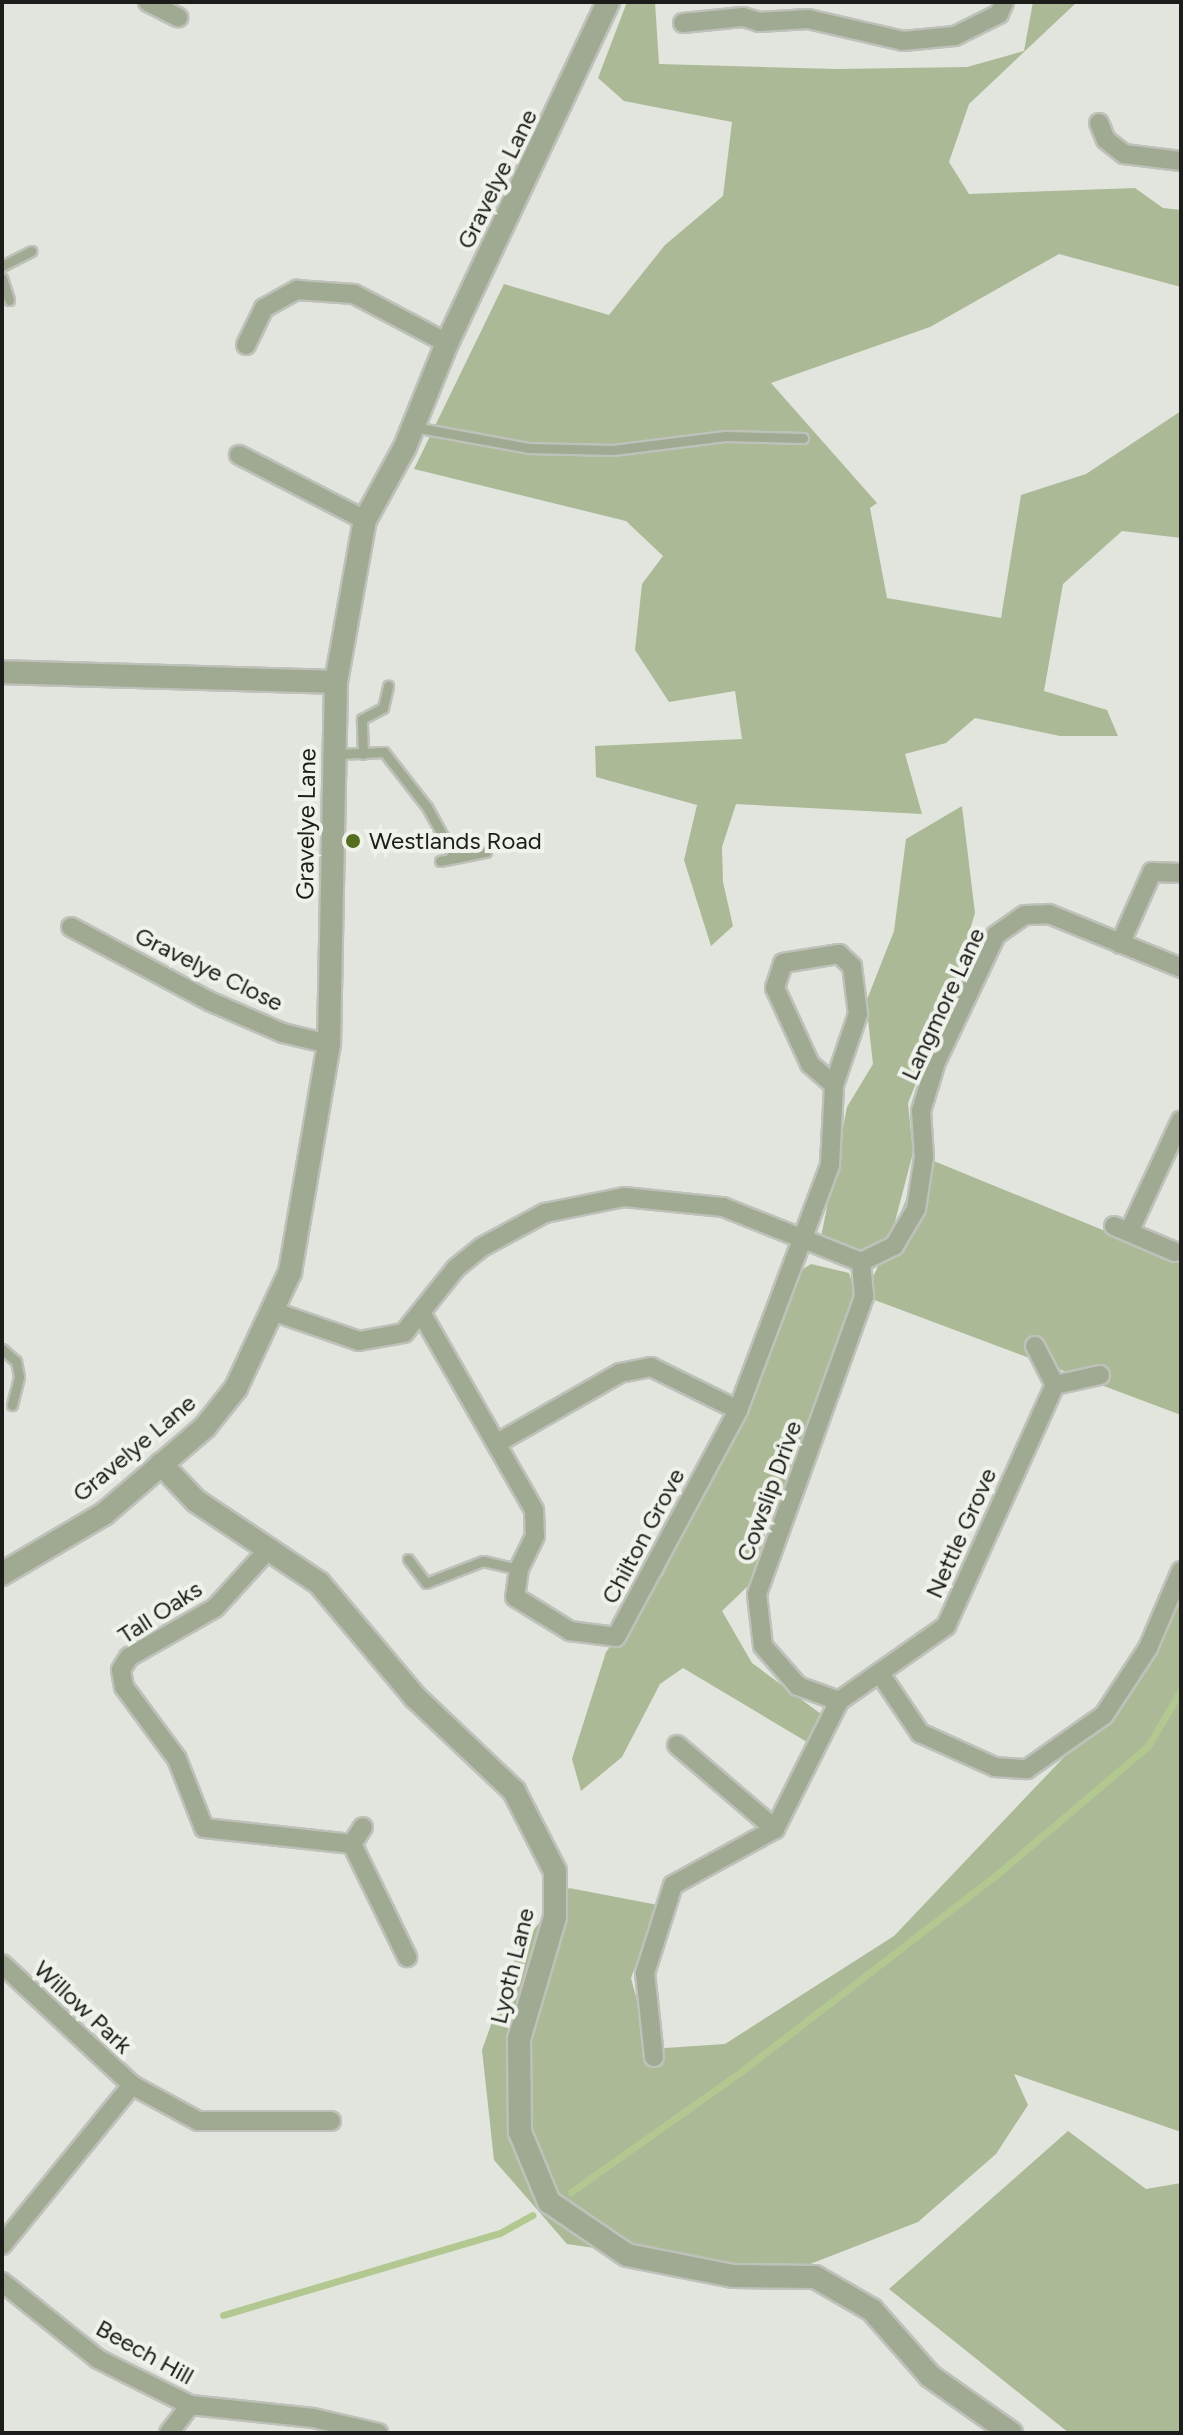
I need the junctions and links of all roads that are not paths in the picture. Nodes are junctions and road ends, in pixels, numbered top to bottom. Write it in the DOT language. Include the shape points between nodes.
graph roads {
  1 [pos="148,2"];
  2 [pos="608,2"];
  3 [pos="1004,2"];
  4 [pos="739,9"];
  5 [pos="178,17"];
  6 [pos="683,23"];
  7 [pos="1099,123"];
  8 [pos="1181,161"];
  9 [pos="31,251"];
  10 [pos="2,266"];
  11 [pos="2,278"];
  12 [pos="9,300"];
  13 [pos="447,343"];
  14 [pos="246,345"];
  15 [pos="414,427"];
  16 [pos="803,438"];
  17 [pos="239,455"];
  18 [pos="365,520"];
  19 [pos="2,672"];
  20 [pos="336,682"];
  21 [pos="388,686"];
  22 [pos="333,754"];
  23 [pos="363,754"];
  24 [pos="486,852"];
  25 [pos="455,858"];
  26 [pos="440,861"];
  27 [pos="1181,873"];
  28 [pos="71,927"];
  29 [pos="1120,944"];
  30 [pos="1181,968"];
  31 [pos="329,1044"];
  32 [pos="834,1085"];
  33 [pos="1181,1120"];
  34 [pos="803,1241"];
  35 [pos="1175,1252"];
  36 [pos="861,1262"];
  37 [pos="272,1311"];
  38 [pos="423,1316"];
  39 [pos="1035,1346"];
  40 [pos="2,1349"];
  41 [pos="1100,1375"];
  42 [pos="1055,1385"];
  43 [pos="12,1405"];
  44 [pos="738,1410"];
  45 [pos="499,1442"];
  46 [pos="161,1464"];
  47 [pos="266,1552"];
  48 [pos="408,1559"];
  49 [pos="519,1569"];
  50 [pos="1181,1571"];
  51 [pos="2,1574"];
  52 [pos="881,1675"];
  53 [pos="839,1701"];
  54 [pos="677,1745"];
  55 [pos="363,1827"];
  56 [pos="775,1829"];
  57 [pos="352,1844"];
  58 [pos="407,1957"];
  59 [pos="2,1964"];
  60 [pos="654,2057"];
  61 [pos="132,2085"];
  62 [pos="331,2121"];
  63 [pos="2,2245"];
  64 [pos="2,2282"];
  65 [pos="190,2405"];
  66 [pos="169,2433"];
  67 [pos="378,2433"];
  68 [pos="1011,2433"];
  1 -- 5 [label="street"];
  2 -- 13 [label="street, Gravelye Lane"];
  3 -- 4 [label="street" via="999,14 955,36 903,41 808,19 759,22"];
  4 -- 6 [label="street"];
  7 -- 8 [label="street" via="1106,140 1124,154"];
  9 -- 10 [label="lane"];
  11 -- 12 [label="lane"];
  13 -- 14 [label="street" via="354,294 297,290 264,308"];
  13 -- 15 [label="street, Gravelye Lane"];
  15 -- 16 [label="lane" via="556,448 613,450 725,436"];
  15 -- 18 [label="street, Gravelye Lane"];
  17 -- 18 [label="street"];
  18 -- 20 [label="street, Gravelye Lane"];
  19 -- 20 [label="street"];
  20 -- 22 [label="street, Gravelye Lane"];
  21 -- 23 [label="lane" via="383,708 362,719"];
  22 -- 23 [label="lane"];
  22 -- 31 [label="street, Gravelye Lane"];
  23 -- 25 [label="lane" via="384,752 427,807"];
  24 -- 25 [label="lane"];
  25 -- 26 [label="lane"];
  27 -- 29 [label="street" via="1152,872"];
  28 -- 31 [label="street, Gravelye Close" via="209,1001 283,1033"];
  29 -- 30 [label="street, Langmore Lane"];
  29 -- 36 [label="street, Langmore Lane" via="1049,914 1025,915 996,935 936,1062 921,1111 924,1157 916,1209 894,1246"];
  31 -- 37 [label="street, Gravelye Lane" via="290,1272"];
  32 -- 32 [label="street, Chilton Grove" via="810,1064 775,988 783,963 839,954 852,966 858,1014"];
  32 -- 34 [label="street, Chilton Grove" via="830,1165"];
  33 -- 35 [label="street" via="1122,1229"];
  34 -- 36 [label="street"];
  34 -- 38 [label="street" via="723,1207 676,1200 590,1200 545,1213 482,1247 456,1268"];
  34 -- 44 [label="street, Chilton Grove"];
  36 -- 53 [label="street, Cowslip Drive" via="864,1296 757,1594 763,1646 798,1686"];
  37 -- 38 [label="street" via="359,1341 404,1333"];
  37 -- 46 [label="street, Gravelye Lane" via="236,1388 205,1427"];
  38 -- 45 [label="street"];
  39 -- 42 [label="street"];
  40 -- 43 [label="lane" via="16,1361 19,1377"];
  41 -- 42 [label="street"];
  42 -- 52 [label="street, Nettle Grove" via="946,1626"];
  44 -- 45 [label="street" via="651,1367 620,1373"];
  44 -- 49 [label="street, Chilton Grove" via="616,1637 570,1631 515,1597"];
  45 -- 49 [label="street" via="534,1510 535,1536"];
  46 -- 47 [label="street, Lyoth Lane" via="196,1501"];
  46 -- 51 [label="street, Gravelye Lane" via="104,1514"];
  47 -- 57 [label="street, Tall Oaks" via="215,1608 129,1657 121,1670 124,1687 177,1759 204,1828"];
  47 -- 68 [label="street, Lyoth Lane" via="319,1583 415,1697 514,1791 555,1871 555,1917 519,2039 520,2132 549,2202 627,2255 733,2276 815,2277 872,2310 930,2376"];
  48 -- 49 [label="lane" via="426,1583 483,1561"];
  50 -- 52 [label="street" via="1148,1648 1104,1715 1027,1769 995,1767 920,1733"];
  52 -- 53 [label="street, Nettle Grove"];
  53 -- 56 [label="street"];
  54 -- 56 [label="street"];
  55 -- 57 [label="street"];
  56 -- 60 [label="street" via="673,1885 645,1973"];
  57 -- 58 [label="street"];
  59 -- 61 [label="street, Willow Park"];
  61 -- 62 [label="street, Willow Park" via="198,2121"];
  61 -- 63 [label="street, Willow Park"];
  64 -- 65 [label="street, Beech Hill" via="98,2359"];
  65 -- 66 [label="street"];
  65 -- 67 [label="street, Beech Hill" via="313,2418"];
}
